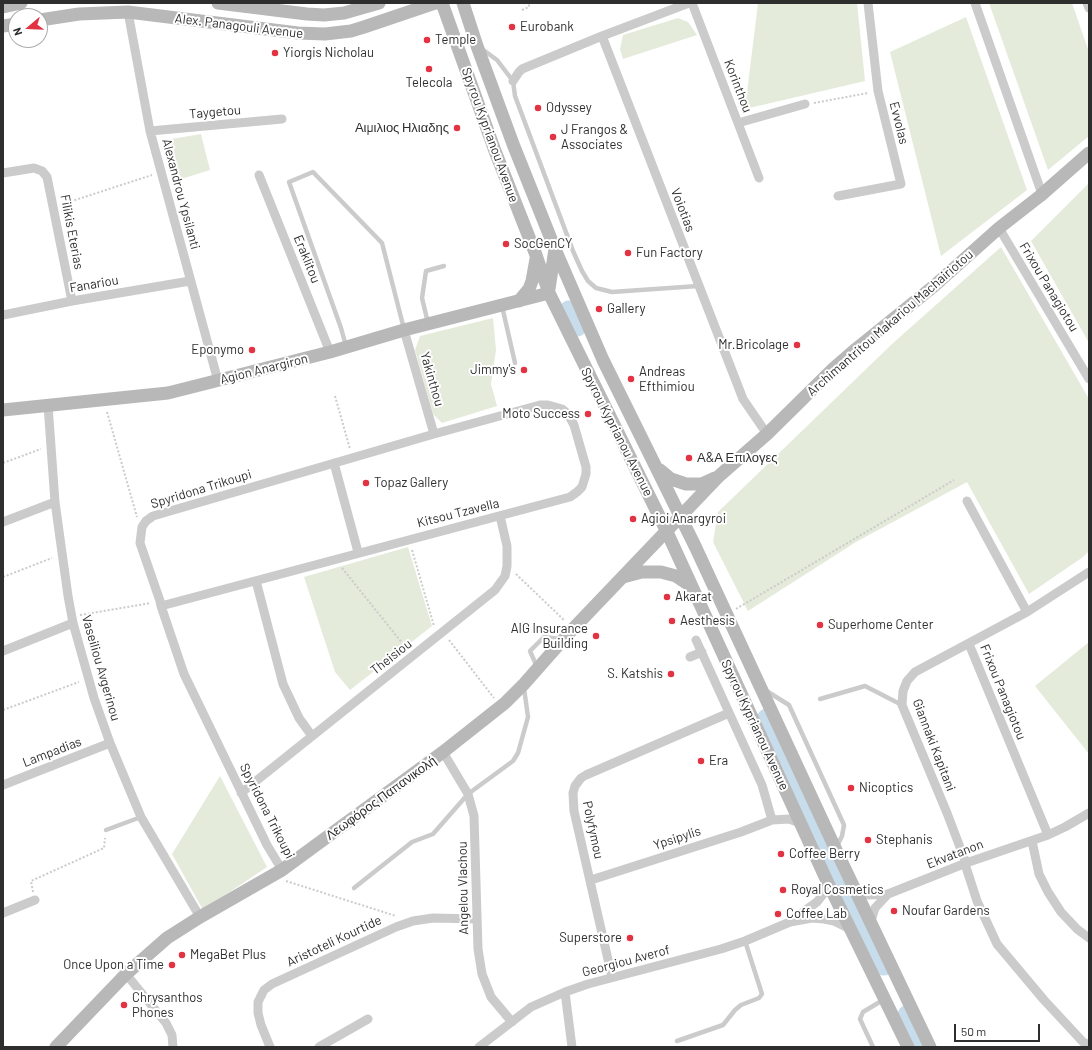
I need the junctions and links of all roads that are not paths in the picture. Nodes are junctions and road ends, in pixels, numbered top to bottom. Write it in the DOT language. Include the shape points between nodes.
graph roads {
  1 [pos="21,3"];
  2 [pos="218,3"];
  3 [pos="379,3"];
  4 [pos="435,3"];
  5 [pos="442,3"];
  6 [pos="463,3"];
  7 [pos="689,3"];
  8 [pos="692,3"];
  9 [pos="868,3"];
  10 [pos="975,3"];
  11 [pos="3,7"];
  12 [pos="128,12"];
  13 [pos="48,19"];
  14 [pos="602,36"];
  15 [pos="477,46"];
  16 [pos="513,81"];
  17 [pos="805,104"];
  18 [pos="282,119"];
  19 [pos="738,123"];
  20 [pos="150,131"];
  21 [pos="1089,153"];
  22 [pos="3,173"];
  23 [pos="259,175"];
  24 [pos="759,178"];
  25 [pos="1042,194"];
  26 [pos="838,196"];
  27 [pos="999,228"];
  28 [pos="555,248"];
  29 [pos="536,255"];
  30 [pos="444,266"];
  31 [pos="190,281"];
  32 [pos="698,286"];
  33 [pos="549,293"];
  34 [pos="72,301"];
  35 [pos="519,301"];
  36 [pos="502,305"];
  37 [pos="3,315"];
  38 [pos="428,324"];
  39 [pos="404,330"];
  40 [pos="347,347"];
  41 [pos="330,352"];
  42 [pos="515,363"];
  43 [pos="1089,379"];
  44 [pos="218,381"];
  45 [pos="48,405"];
  46 [pos="562,409"];
  47 [pos="3,410"];
  48 [pos="434,434"];
  49 [pos="767,434"];
  50 [pos="334,463"];
  51 [pos="656,466"];
  52 [pos="719,476"];
  53 [pos="56,502"];
  54 [pos="967,502"];
  55 [pos="500,516"];
  56 [pos="681,517"];
  57 [pos="3,522"];
  58 [pos="667,532"];
  59 [pos="358,552"];
  60 [pos="1089,572"];
  61 [pos="622,578"];
  62 [pos="256,581"];
  63 [pos="692,587"];
  64 [pos="161,603"];
  65 [pos="1026,612"];
  66 [pos="72,620"];
  67 [pos="696,640"];
  68 [pos="969,644"];
  69 [pos="3,651"];
  70 [pos="702,652"];
  71 [pos="690,657"];
  72 [pos="524,684"];
  73 [pos="760,687"];
  74 [pos="820,699"];
  75 [pos="902,704"];
  76 [pos="730,713"];
  77 [pos="312,736"];
  78 [pos="110,743"];
  79 [pos="443,752"];
  80 [pos="3,785"];
  81 [pos="241,792"];
  82 [pos="468,794"];
  83 [pos="1089,814"];
  84 [pos="141,817"];
  85 [pos="772,820"];
  86 [pos="800,823"];
  87 [pos="106,830"];
  88 [pos="1048,834"];
  89 [pos="1032,841"];
  90 [pos="836,850"];
  91 [pos="966,863"];
  92 [pos="282,870"];
  93 [pos="591,880"];
  94 [pos="827,881"];
  95 [pos="354,888"];
  96 [pos="856,890"];
  97 [pos="888,894"];
  98 [pos="35,900"];
  99 [pos="3,914"];
  100 [pos="200,917"];
  101 [pos="477,919"];
  102 [pos="871,921"];
  103 [pos="790,922"];
  104 [pos="850,929"];
  105 [pos="1089,938"];
  106 [pos="745,941"];
  107 [pos="126,974"];
  108 [pos="612,977"];
  109 [pos="566,992"];
  110 [pos="884,999"];
  111 [pos="368,1019"];
  112 [pos="512,1022"];
  113 [pos="677,1041"];
  114 [pos="1089,1046"];
  115 [pos="56,1047"];
  116 [pos="173,1047"];
  117 [pos="270,1047"];
  118 [pos="319,1047"];
  119 [pos="479,1047"];
  120 [pos="572,1047"];
  121 [pos="873,1047"];
  122 [pos="908,1047"];
  123 [pos="930,1047"];
  1 -- 11 [label="main road"];
  2 -- 3 [label="main road, Alex. Panagouli Avenue" via="324,15 344,13"];
  4 -- 12 [label="main road, Alex. Panagouli Avenue" via="364,27 325,34 298,33"];
  5 -- 29 [label="main road, Spyrou Kyprianou Avenue" via="495,152"];
  6 -- 15 [label="main road, Spyrou Kyprianou Avenue"];
  7 -- 14 [label="street"];
  8 -- 19 [label="street, Korinthou"];
  9 -- 26 [label="street, EvvoIas" via="878,91 901,184"];
  10 -- 25 [label="street"];
  12 -- 13 [label="main road, Alex. Panagouli Avenue" via="79,14"];
  12 -- 20 [label="street, Alexandrou Ypsilanti"];
  14 -- 16 [label="street" via="522,69"];
  14 -- 32 [label="street, Voiotias"];
  15 -- 16 [label="lane, Spyrou Kyprianou Avenue" via="497,60"];
  15 -- 28 [label="main road, Spyrou Kyprianou Avenue"];
  16 -- 32 [label="lane" via="515,96 573,251 588,282 596,288 612,292"];
  17 -- 19 [label="street"];
  18 -- 20 [label="street, Taygetou"];
  19 -- 24 [label="street, Korinthou"];
  20 -- 31 [label="street, Alexandrou Ypsilanti"];
  21 -- 25 [label="main road, Archimantritou Makariou Machairiotou"];
  22 -- 34 [label="street, Filikis Eterias" via="34,168 42,170 48,178"];
  23 -- 41 [label="street, Eraklitou"];
  25 -- 27 [label="main road, Archimantritou Makariou Machairiotou"];
  27 -- 43 [label="street, Frixou Panagiotou"];
  27 -- 49 [label="main road, Archimantritou Makariou Machairiotou" via="934,286 833,369"];
  28 -- 33 [label="main road"];
  28 -- 51 [label="main road, Spyrou Kyprianou Avenue" via="603,360"];
  29 -- 33 [label="main road, Spyrou Kyprianou Avenue"];
  29 -- 35 [label="main road" via="532,282"];
  30 -- 38 [label="lane" via="426,271 422,298"];
  31 -- 34 [label="street, Fanariou"];
  31 -- 44 [label="street, Alexandrou Ypsilanti"];
  32 -- 49 [label="street, Voiotias" via="743,399"];
  33 -- 35 [label="main road, Agion Anargiron"];
  33 -- 58 [label="main road, Spyrou Kyprianou Avenue"];
  34 -- 37 [label="street, Fanariou"];
  35 -- 36 [label="main road, Agion Anargiron"];
  36 -- 38 [label="main road, Agion Anargiron"];
  36 -- 42 [label="lane"];
  38 -- 39 [label="main road, Agion Anargiron"];
  39 -- 40 [label="main road, Agion Anargiron"];
  39 -- 40 [label="lane" via="382,243 314,172 290,182"];
  39 -- 48 [label="street, Yakinthou"];
  40 -- 41 [label="main road, Agion Anargiron"];
  41 -- 44 [label="main road, Agion Anargiron"];
  44 -- 45 [label="main road, Agion Anargiron" via="168,392"];
  45 -- 47 [label="main road, Agion Anargiron"];
  45 -- 53 [label="street, Vaseiliou Avgerinou"];
  46 -- 48 [label="street, Spyridona Trikoupi" via="540,405"];
  46 -- 55 [label="street, Kitsou Tzavella" via="574,425 586,467 582,487 565,499"];
  48 -- 50 [label="street, Spyridona Trikoupi"];
  49 -- 52 [label="main road, Archimantritou Makariou Machairiotou"];
  50 -- 59 [label="street"];
  50 -- 64 [label="street, Spyridona Trikoupi" via="153,516 146,521 142,527 140,542"];
  51 -- 52 [label="main road" via="671,479 686,484 702,484"];
  51 -- 56 [label="main road, Spyrou Kyprianou Avenue"];
  52 -- 56 [label="main road, Archimantritou Makariou Machairiotou"];
  53 -- 57 [label="street"];
  53 -- 66 [label="street, Vaseiliou Avgerinou"];
  54 -- 65 [label="street"];
  55 -- 59 [label="street, Kitsou Tzavella"];
  55 -- 77 [label="street, Theisiou" via="507,546 508,566 505,576 495,590"];
  56 -- 58 [label="main road, Λεωφόρος Παπανικολή"];
  56 -- 73 [label="main road, Spyrou Kyprianou Avenue"];
  58 -- 61 [label="main road, Λεωφόρος Παπανικολή"];
  58 -- 63 [label="main road, Spyrou Kyprianou Avenue"];
  59 -- 62 [label="street, Kitsou Tzavella"];
  60 -- 65 [label="street, Frixou Panagiotou"];
  61 -- 63 [label="main road" via="642,572 667,573"];
  61 -- 72 [label="main road, Λεωφόρος Παπανικολή" via="573,628"];
  62 -- 64 [label="street, Kitsou Tzavella"];
  62 -- 77 [label="street" via="283,684 299,718"];
  63 -- 86 [label="main road, Spyrou Kyprianou Avenue"];
  64 -- 81 [label="street, Spyridona Trikoupi" via="184,674"];
  65 -- 68 [label="street, Frixou Panagiotou"];
  66 -- 69 [label="street"];
  66 -- 78 [label="street, Vaseiliou Avgerinou"];
  67 -- 70 [label="street"];
  68 -- 75 [label="street, Giannaki Kapitani" via="915,672 907,681"];
  68 -- 88 [label="street, Frixou Panagiotou"];
  70 -- 71 [label="street"];
  70 -- 76 [label="street"];
  72 -- 79 [label="main road, Λεωφόρος Παπανικολή" via="500,707"];
  72 -- 82 [label="lane" via="528,717 518,753 513,761"];
  73 -- 90 [label="main road, Spyrou Kyprianou Avenue"];
  73 -- 90 [label="lane" via="789,705 844,825"];
  74 -- 75 [label="lane" via="865,686"];
  75 -- 91 [label="street, Giannaki Kapitani"];
  76 -- 85 [label="street" via="762,785"];
  76 -- 93 [label="street, Polyfymou" via="586,775 578,781 573,793 574,810"];
  77 -- 81 [label="street, Theisiou"];
  78 -- 80 [label="street, Lampadias"];
  78 -- 84 [label="street, Vaseiliou Avgerinou"];
  79 -- 82 [label="street, Angelou Vlachou"];
  79 -- 92 [label="main road, Λεωφόρος Παπανικολή"];
  81 -- 92 [label="street, Spyridona Trikoupi"];
  82 -- 95 [label="lane" via="433,834 412,842"];
  82 -- 101 [label="street, Angelou Vlachou" via="475,822"];
  83 -- 88 [label="street, Ekvatanon"];
  84 -- 87 [label="lane"];
  84 -- 100 [label="street, Vaseiliou Avgerinou"];
  85 -- 86 [label="street, Ypsipylis" via="789,819"];
  85 -- 93 [label="street, Ypsipylis"];
  86 -- 94 [label="main road, Spyrou Kyprianou Avenue"];
  88 -- 89 [label="street, Ekvatanon"];
  89 -- 91 [label="street, Ekvatanon"];
  89 -- 105 [label="street" via="1039,874 1048,892 1077,929"];
  90 -- 96 [label="main road, Spyrou Kyprianou Avenue"];
  91 -- 97 [label="street, Ekvatanon"];
  91 -- 114 [label="street, Giannaki Kapitani" via="977,901 997,944 1044,1000"];
  92 -- 100 [label="main road, Λεωφόρος Παπανικολή"];
  93 -- 108 [label="street, Polyfymou"];
  94 -- 103 [label="street, Georgiou Averof" via="824,893 817,902"];
  94 -- 104 [label="main road, Spyrou Kyprianou Avenue"];
  96 -- 97 [label="street, Ekvatanon" via="869,895"];
  96 -- 102 [label="main road, Spyrou Kyprianou Avenue"];
  97 -- 102 [label="street, Ekvatanon" via="876,908"];
  98 -- 99 [label="street"];
  100 -- 107 [label="main road, Λεωφόρος Παπανικολή" via="167,938"];
  101 -- 112 [label="street, Angelou Vlachou" via="479,959 484,982 491,997"];
  101 -- 117 [label="street, Aristoteli Kourtide" via="434,918 413,921 272,984 264,990 258,1002 258,1014"];
  102 -- 123 [label="main road, Spyrou Kyprianou Avenue"];
  103 -- 104 [label="street, Georgiou Averof" via="812,918 824,919"];
  103 -- 106 [label="street, Georgiou Averof"];
  104 -- 110 [label="main road, Spyrou Kyprianou Avenue"];
  106 -- 108 [label="street, Georgiou Averof"];
  106 -- 113 [label="lane" via="762,994 760,998 741,1005 723,1025"];
  107 -- 115 [label="main road, Λεωφόρος Παπανικολή"];
  107 -- 116 [label="street" via="166,1023 172,1035"];
  108 -- 109 [label="street, Georgiou Averof"];
  109 -- 112 [label="street, Georgiou Averof" via="531,1007"];
  109 -- 120 [label="street"];
  110 -- 121 [label="lane" via="863,1012 860,1019"];
  110 -- 122 [label="main road, Spyrou Kyprianou Avenue"];
  111 -- 118 [label="street"];
  112 -- 119 [label="street, Georgiou Averof"];
}
